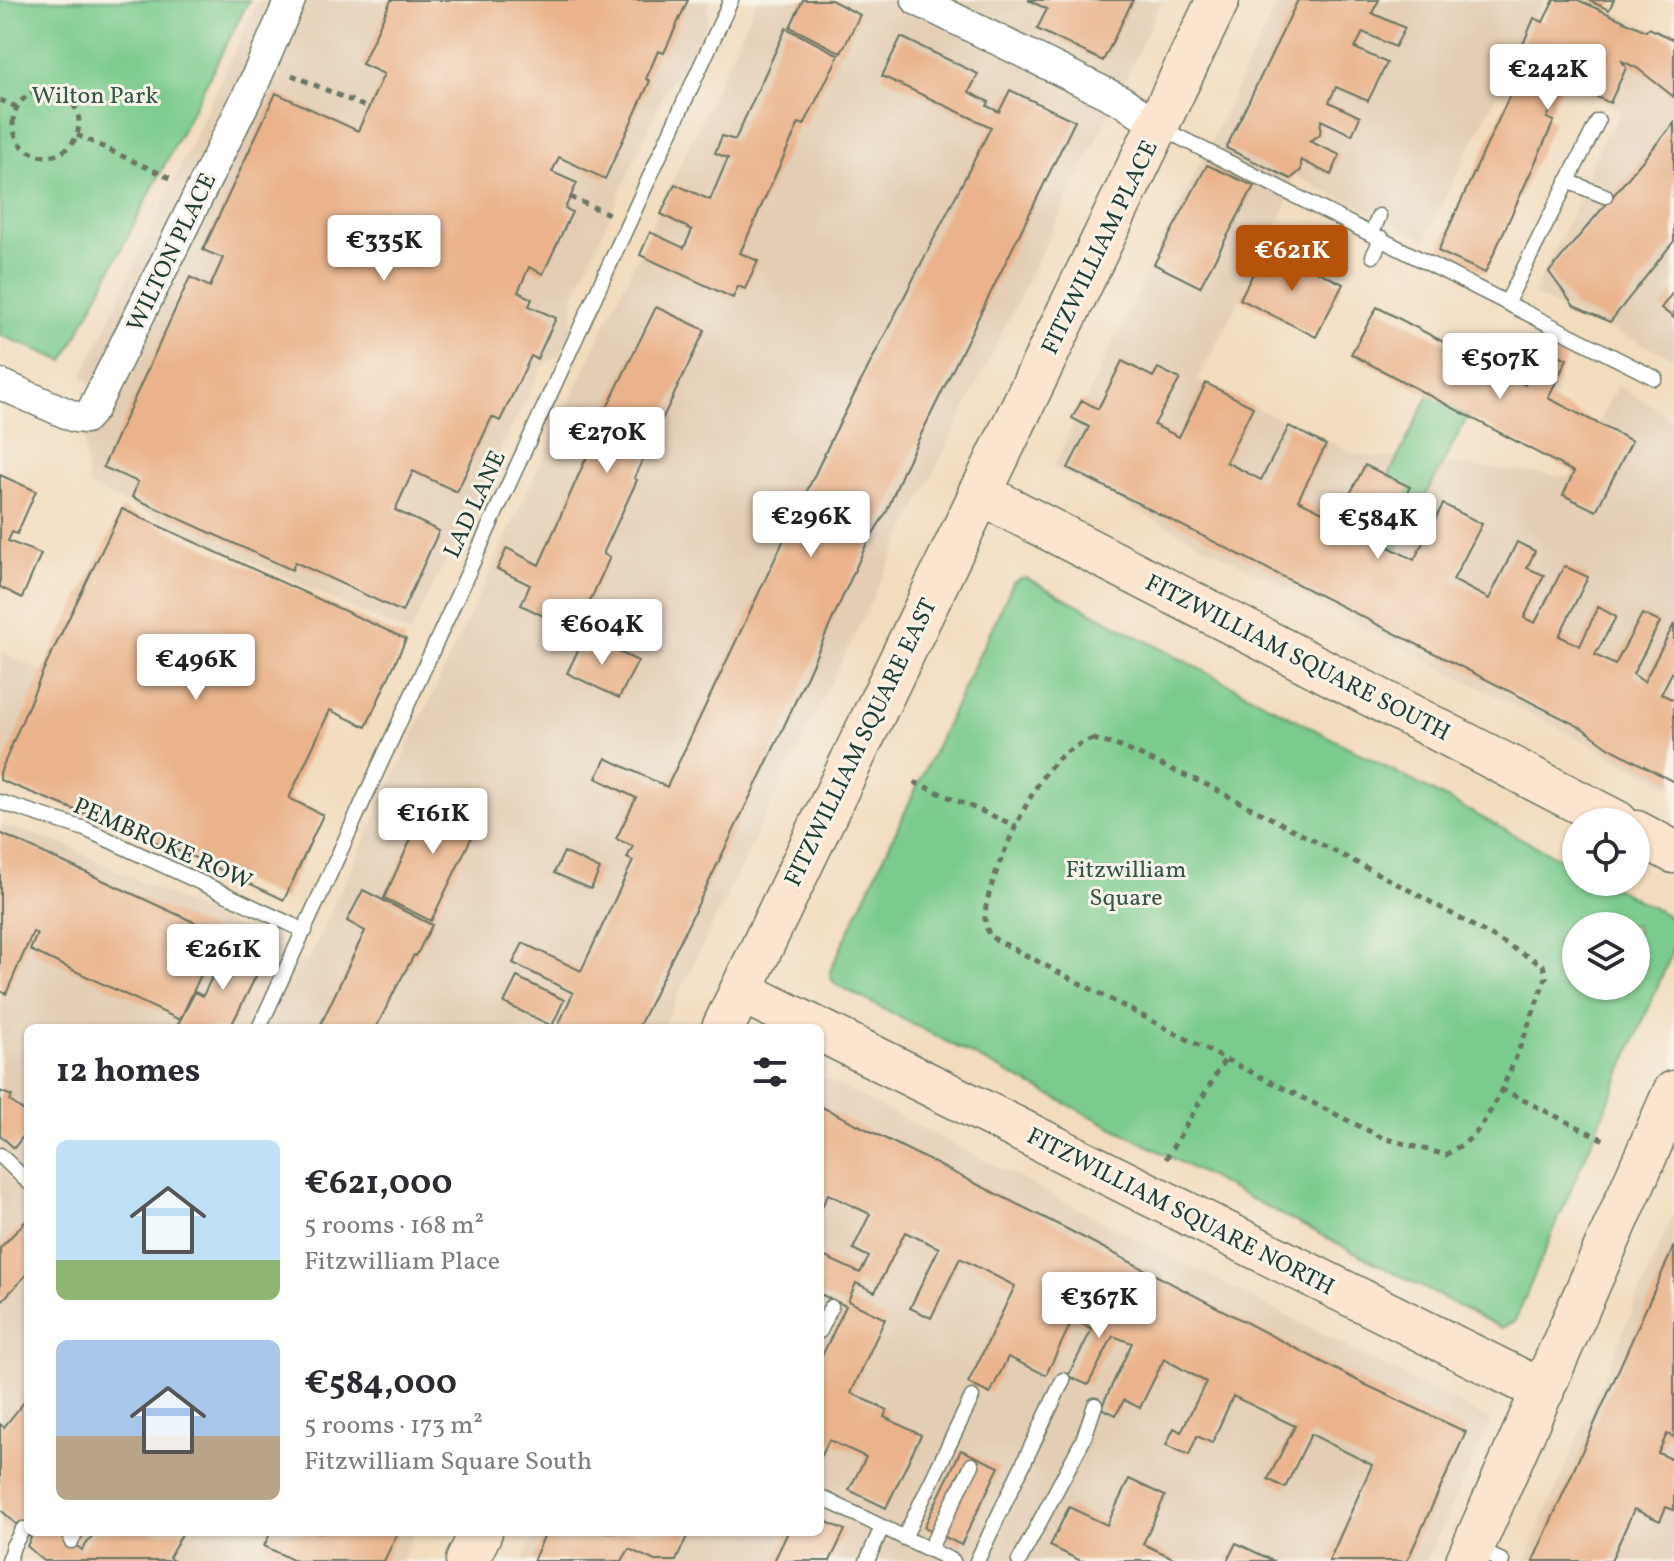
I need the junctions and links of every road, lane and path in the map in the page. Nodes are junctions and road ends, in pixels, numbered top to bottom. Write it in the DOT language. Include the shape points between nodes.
graph roads {
  1 [pos="290,0"];
  2 [pos="731,0"];
  3 [pos="917,0"];
  4 [pos="1218,0"];
  5 [pos="263,62"];
  6 [pos="0,100"];
  7 [pos="17,107"];
  8 [pos="368,108"];
  9 [pos="1598,121"];
  10 [pos="1158,126"];
  11 [pos="77,135"];
  12 [pos="1567,181"];
  13 [pos="200,192"];
  14 [pos="1605,196"];
  15 [pos="570,197"];
  16 [pos="1379,216"];
  17 [pos="628,222"];
  18 [pos="1377,235"];
  19 [pos="1373,256"];
  20 [pos="1507,302"];
  21 [pos="1655,378"];
  22 [pos="0,384"];
  23 [pos="979,493"];
  24 [pos="914,782"];
  25 [pos="0,802"];
  26 [pos="1590,808"];
  27 [pos="1016,826"];
  28 [pos="1650,839"];
  29 [pos="1674,852"];
  30 [pos="305,931"];
  31 [pos="741,991"];
  32 [pos="261,1024"];
  33 [pos="725,1024"];
  34 [pos="808,1024"];
  35 [pos="824,1032"];
  36 [pos="1225,1059"];
  37 [pos="1501,1089"];
  38 [pos="1674,1092"];
  39 [pos="1604,1140"];
  40 [pos="0,1155"];
  41 [pos="1166,1159"];
  42 [pos="24,1178"];
  43 [pos="831,1307"];
  44 [pos="824,1322"];
  45 [pos="1063,1380"];
  46 [pos="1543,1391"];
  47 [pos="972,1397"];
  48 [pos="1095,1405"];
  49 [pos="972,1465"];
  50 [pos="824,1499"];
  51 [pos="882,1527"];
  52 [pos="23,1529"];
  53 [pos="479,1536"];
  54 [pos="904,1538"];
  55 [pos="931,1555"];
  56 [pos="1481,1556"];
  57 [pos="9,1561"];
  58 [pos="467,1561"];
  59 [pos="867,1561"];
  60 [pos="953,1561"];
  61 [pos="977,1561"];
  62 [pos="1019,1561"];
  1 -- 5 [label="street, WILTON PLACE"];
  2 -- 17 [label="lane, LAD LANE"];
  3 -- 10 [label="street" via="1122,101"];
  4 -- 10 [label="street, FITZWILLIAM PLACE"];
  5 -- 8 [label="path"];
  5 -- 13 [label="street, WILTON PLACE"];
  6 -- 7 [label="path"];
  7 -- 11 [label="path" via="33,92 65,96 78,113"];
  7 -- 11 [label="path" via="13,129 32,153 53,155"];
  9 -- 12 [label="lane"];
  10 -- 18 [label="lane"];
  10 -- 23 [label="street, FITZWILLIAM PLACE"];
  11 -- 13 [label="path"];
  12 -- 14 [label="lane"];
  12 -- 20 [label="lane"];
  13 -- 22 [label="street, WILTON PLACE" via="85,418"];
  15 -- 17 [label="path"];
  16 -- 18 [label="lane"];
  17 -- 30 [label="lane, LAD LANE"];
  18 -- 19 [label="lane"];
  18 -- 20 [label="lane"];
  20 -- 21 [label="lane"];
  23 -- 26 [label="street, FITZWILLIAM SQUARE SOUTH"];
  23 -- 31 [label="street, FITZWILLIAM SQUARE EAST"];
  24 -- 27 [label="path"];
  25 -- 30 [label="lane, PEMBROKE ROW" via="85,829"];
  27 -- 36 [label="path" via="987,902 989,936"];
  27 -- 37 [label="path" via="1049,768 1073,745 1093,739 1207,785 1411,891 1543,965 1546,977"];
  28 -- 29 [label="street"];
  30 -- 32 [label="lane, LAD LANE"];
  31 -- 33 [label="street, FITZWILLIAM SQUARE EAST"];
  31 -- 34 [label="street, FITZWILLIAM SQUARE NORTH"];
  35 -- 46 [label="street, FITZWILLIAM SQUARE NORTH"];
  36 -- 37 [label="path" via="1383,1138 1446,1155 1471,1138"];
  36 -- 41 [label="path"];
  37 -- 39 [label="path"];
  38 -- 46 [label="street"];
  40 -- 42 [label="lane"];
  43 -- 44 [label="lane"];
  45 -- 61 [label="lane"];
  46 -- 56 [label="street"];
  47 -- 54 [label="lane"];
  48 -- 62 [label="lane" via="1083,1440"];
  49 -- 55 [label="lane"];
  50 -- 51 [label="lane"];
  51 -- 54 [label="lane"];
  51 -- 59 [label="lane"];
  52 -- 57 [label="lane"];
  53 -- 58 [label="street"];
  54 -- 55 [label="lane"];
  55 -- 60 [label="lane"];
}
